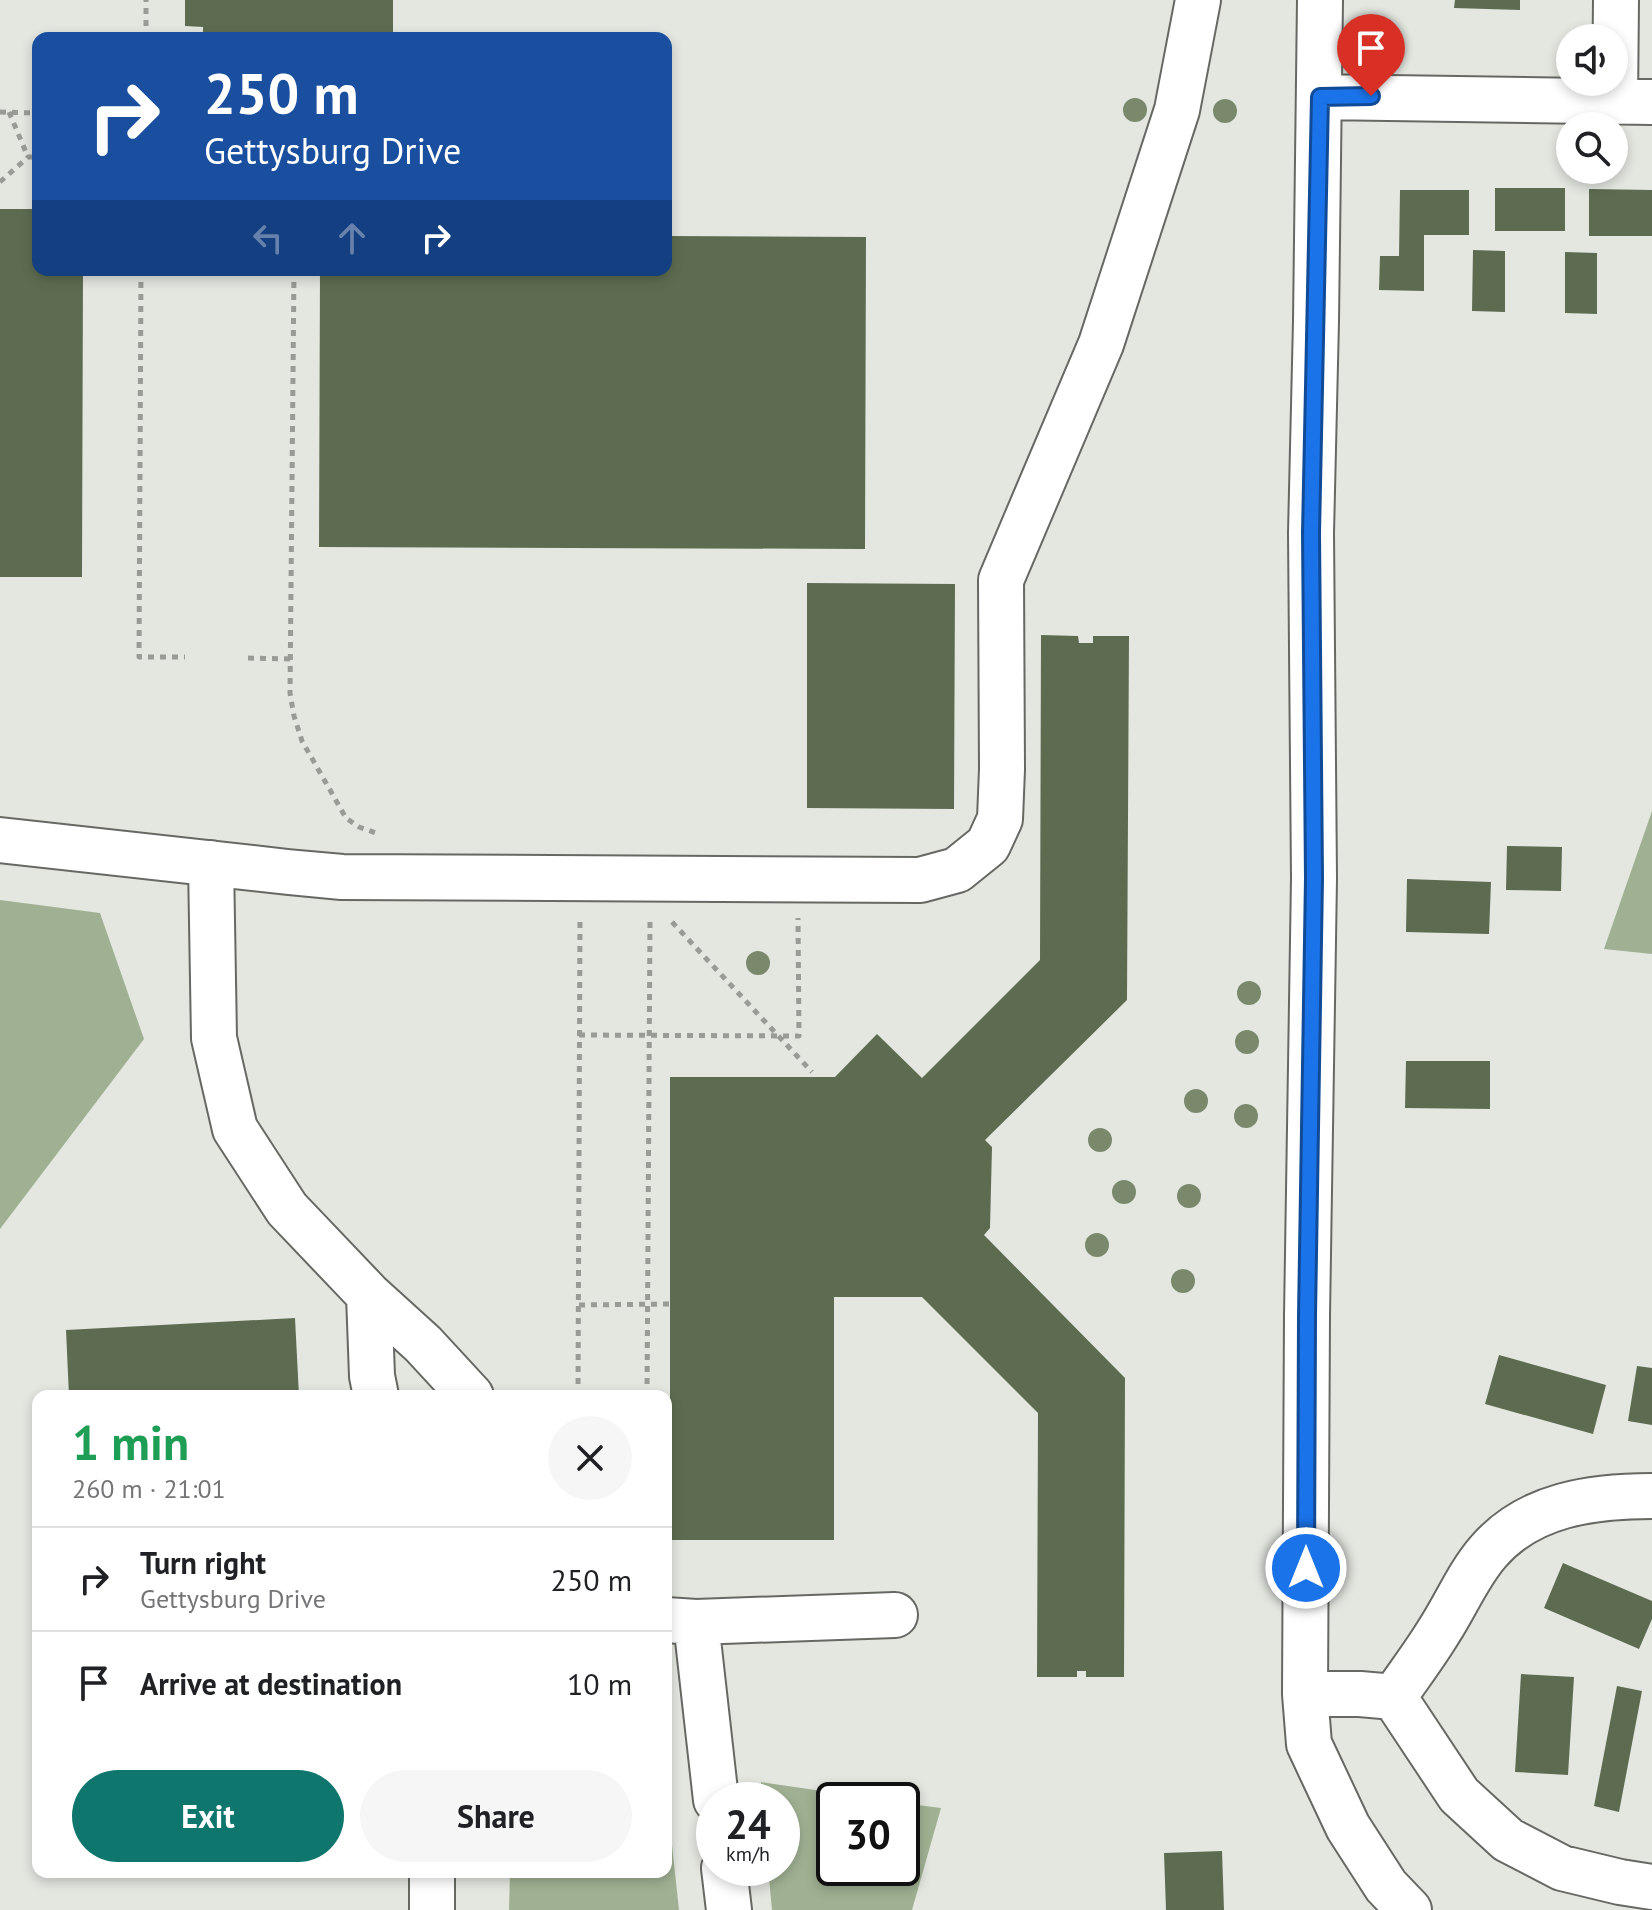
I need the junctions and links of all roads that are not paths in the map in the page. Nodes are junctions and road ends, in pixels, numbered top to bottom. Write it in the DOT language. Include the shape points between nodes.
graph roads {
  1 [pos="1198,0"];
  2 [pos="1320,0"];
  3 [pos="1616,0"];
  4 [pos="1320,97"];
  5 [pos="1634,102"];
  6 [pos="0,840"];
  7 [pos="211,863"];
  8 [pos="369,1295"];
  9 [pos="375,1390"];
  10 [pos="465,1390"];
  11 [pos="1652,1496"];
  12 [pos="895,1615"];
  13 [pos="681,1621"];
  14 [pos="1305,1694"];
  15 [pos="1394,1697"];
  16 [pos="712,1782"];
  17 [pos="432,1878"];
  18 [pos="726,1886"];
  19 [pos="1652,1887"];
  20 [pos="432,1910"];
  21 [pos="729,1910"];
  22 [pos="1409,1910"];
  1 -- 7 [label="street" via="1177,110 1101,344 1001,580 1000,819 988,845 957,870 920,880 342,877"];
  2 -- 4 [label="street"];
  3 -- 5 [label="street"];
  4 -- 5 [label="street"];
  4 -- 14 [label="street" via="1311,533 1314,878"];
  6 -- 7 [label="street"];
  7 -- 8 [label="street" via="214,1038 235,1129 287,1209"];
  8 -- 9 [label="street"];
  8 -- 10 [label="street"];
  11 -- 15 [label="street" via="1597,1498 1548,1510 1517,1527 1489,1551"];
  12 -- 13 [label="street"];
  13 -- 16 [label="street"];
  14 -- 15 [label="street"];
  14 -- 22 [label="street" via="1309,1744 1335,1801 1386,1886"];
  15 -- 19 [label="street" via="1459,1795 1508,1840 1562,1868"];
  17 -- 20 [label="street"];
  18 -- 21 [label="street"];
}
